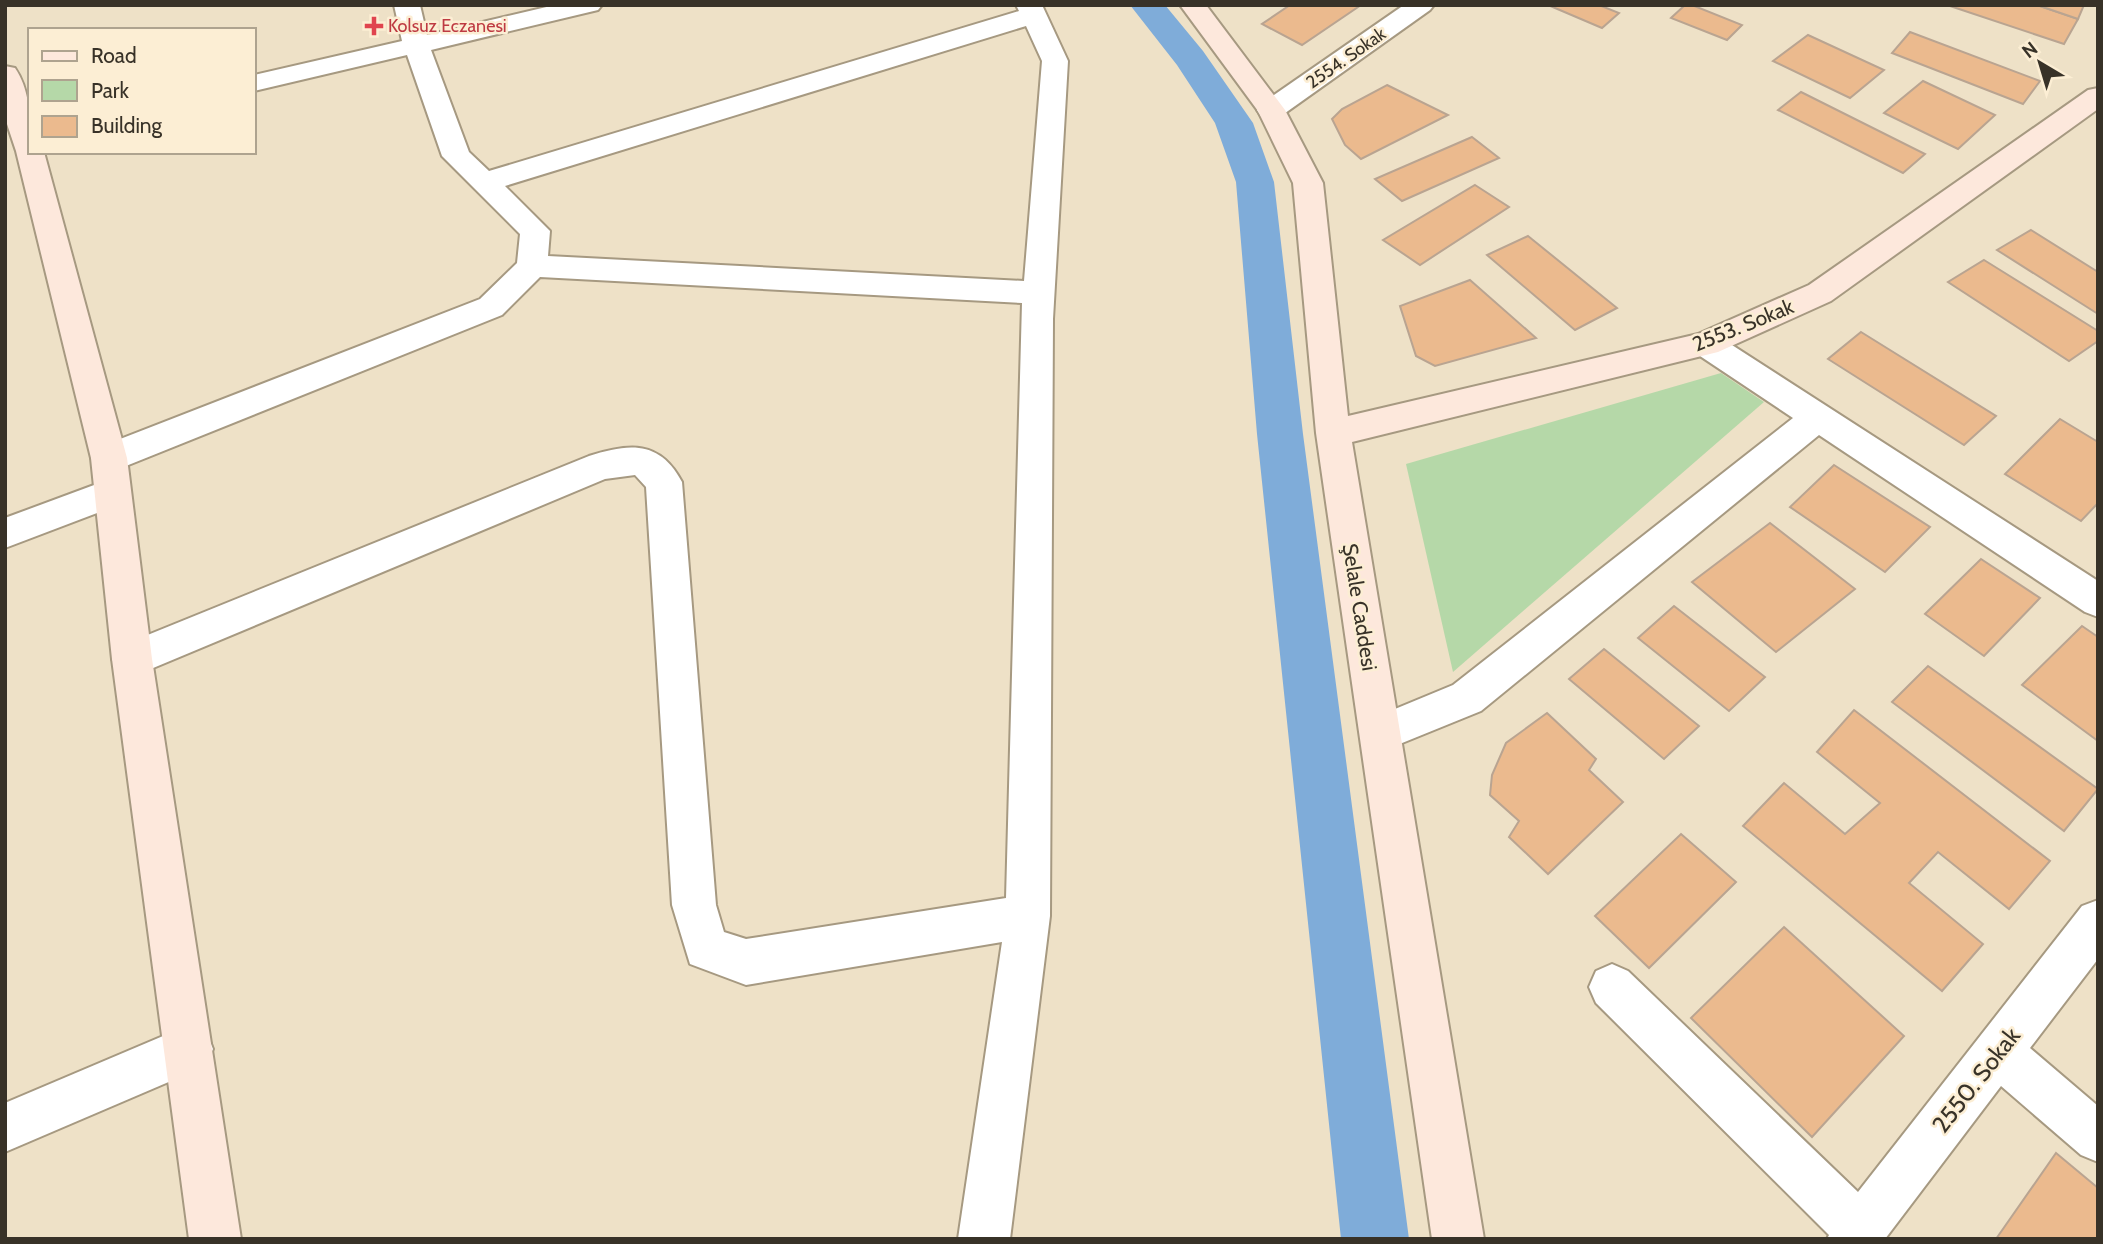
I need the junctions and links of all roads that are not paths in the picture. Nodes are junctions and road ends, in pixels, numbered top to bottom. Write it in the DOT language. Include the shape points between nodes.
graph roads {
  1 [pos="407,5"];
  2 [pos="589,5"];
  3 [pos="1193,5"];
  4 [pos="1421,5"];
  5 [pos="1031,10"];
  6 [pos="416,44"];
  7 [pos="5,74"];
  8 [pos="256,83"];
  9 [pos="2098,96"];
  10 [pos="1271,110"];
  11 [pos="28,142"];
  12 [pos="31,154"];
  13 [pos="484,182"];
  14 [pos="532,266"];
  15 [pos="1039,293"];
  16 [pos="1706,344"];
  17 [pos="1818,417"];
  18 [pos="1333,433"];
  19 [pos="111,475"];
  20 [pos="5,533"];
  21 [pos="2098,601"];
  22 [pos="132,659"];
  23 [pos="1380,734"];
  24 [pos="1028,916"];
  25 [pos="2098,922"];
  26 [pos="1612,987"];
  27 [pos="189,1049"];
  28 [pos="1998,1052"];
  29 [pos="5,1128"];
  30 [pos="2098,1138"];
  31 [pos="1856,1234"];
  32 [pos="215,1239"];
  33 [pos="984,1239"];
  34 [pos="1458,1239"];
  1 -- 6 [label="street"];
  2 -- 6 [label="street"];
  3 -- 10 [label="street, Şelale Caddesi"];
  4 -- 10 [label="street, 2554. Sokak"];
  5 -- 13 [label="street"];
  5 -- 15 [label="street" via="1055,61"];
  6 -- 8 [label="street"];
  6 -- 13 [label="street" via="456,156"];
  7 -- 11 [label="street"];
  9 -- 16 [label="street, 2553. Sokak" via="1820,292"];
  10 -- 18 [label="street, Şelale Caddesi" via="1308,183"];
  12 -- 19 [label="street"];
  13 -- 14 [label="street" via="535,231"];
  14 -- 15 [label="street"];
  14 -- 19 [label="street" via="491,307"];
  15 -- 24 [label="street"];
  16 -- 17 [label="street"];
  16 -- 18 [label="street, 2553. Sokak"];
  17 -- 21 [label="street"];
  17 -- 23 [label="street" via="1467,698"];
  18 -- 23 [label="street, Şelale Caddesi"];
  19 -- 20 [label="street"];
  19 -- 22 [label="street"];
  22 -- 24 [label="street" via="601,466 643,460 664,482 694,905 706,948 746,962"];
  22 -- 27 [label="street"];
  23 -- 34 [label="street, Şelale Caddesi"];
  24 -- 33 [label="street"];
  25 -- 28 [label="street, 2550. Sokak"];
  26 -- 31 [label="street"];
  27 -- 29 [label="street"];
  27 -- 32 [label="street"];
  28 -- 30 [label="street"];
  28 -- 31 [label="street, 2550. Sokak"];
}
